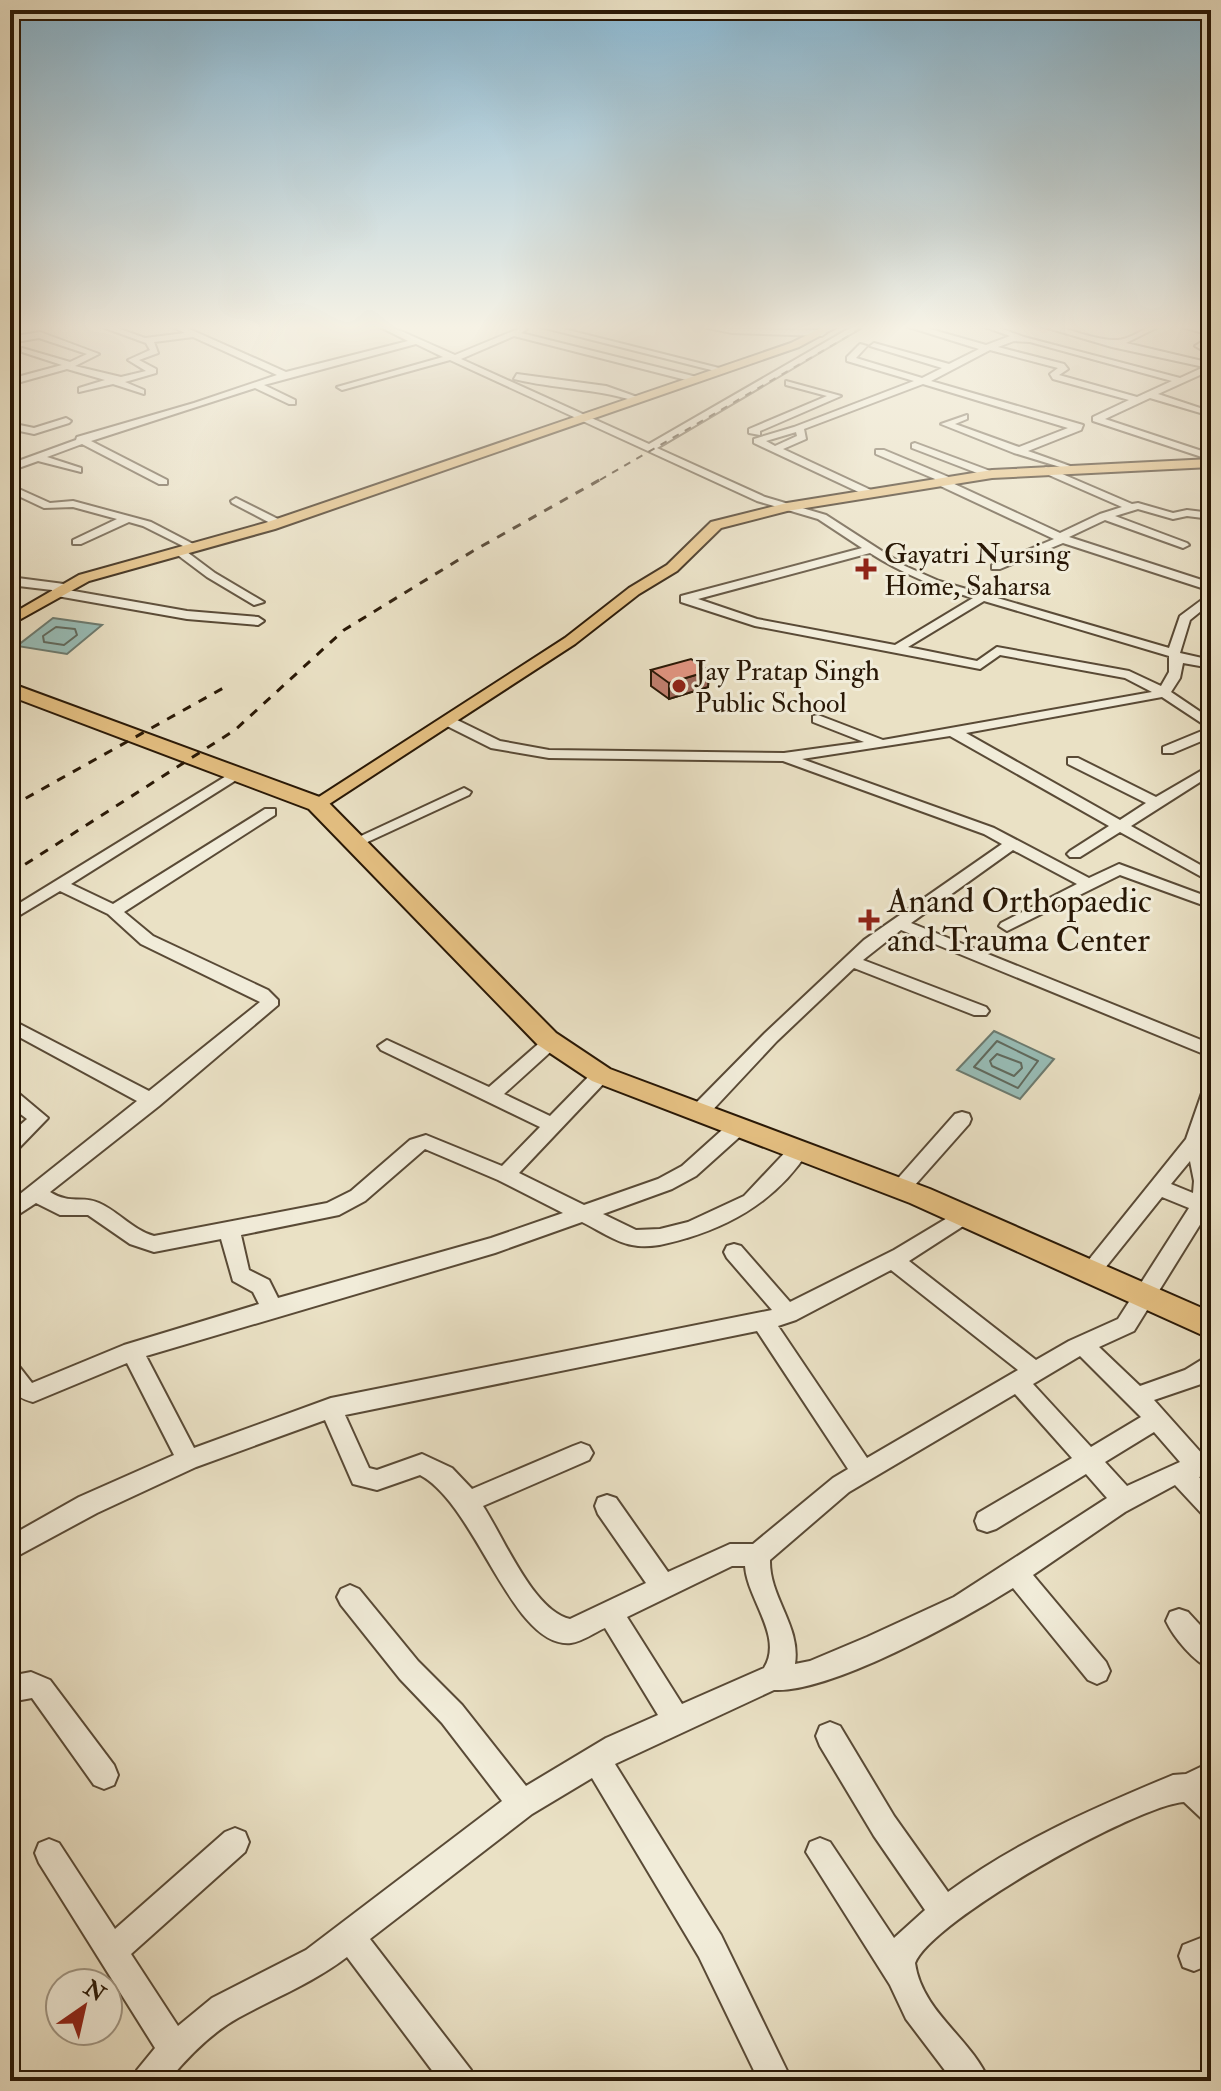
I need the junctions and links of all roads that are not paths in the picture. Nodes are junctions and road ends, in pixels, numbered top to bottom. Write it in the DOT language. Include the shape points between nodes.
graph roads {
  1 [pos="64,422"];
  2 [pos="137,422"];
  3 [pos="566,422"];
  4 [pos="589,422"];
  5 [pos="694,422"];
  6 [pos="775,422"];
  7 [pos="817,422"];
  8 [pos="952,422"];
  9 [pos="1057,422"];
  10 [pos="1091,422"];
  11 [pos="1104,422"];
  12 [pos="10,426"];
  13 [pos="1078,428"];
  14 [pos="797,429"];
  15 [pos="768,437"];
  16 [pos="80,439"];
  17 [pos="1192,440"];
  18 [pos="915,446"];
  19 [pos="1180,446"];
  20 [pos="647,449"];
  21 [pos="776,449"];
  22 [pos="1018,451"];
  23 [pos="880,452"];
  24 [pos="36,457"];
  25 [pos="1211,460"];
  26 [pos="10,468"];
  27 [pos="1066,468"];
  28 [pos="77,470"];
  29 [pos="1046,470"];
  30 [pos="989,474"];
  31 [pos="942,481"];
  32 [pos="163,482"];
  33 [pos="10,488"];
  34 [pos="869,493"];
  35 [pos="236,501"];
  36 [pos="787,507"];
  37 [pos="1132,508"];
  38 [pos="1104,516"];
  39 [pos="1211,516"];
  40 [pos="127,519"];
  41 [pos="278,523"];
  42 [pos="1062,538"];
  43 [pos="77,542"];
  44 [pos="1183,545"];
  45 [pos="193,547"];
  46 [pos="871,549"];
  47 [pos="179,551"];
  48 [pos="996,567"];
  49 [pos="10,581"];
  50 [pos="1211,587"];
  51 [pos="60,590"];
  52 [pos="1211,597"];
  53 [pos="981,598"];
  54 [pos="258,602"];
  55 [pos="11,620"];
  56 [pos="258,621"];
  57 [pos="895,650"];
  58 [pos="1176,656"];
  59 [pos="1211,664"];
  60 [pos="10,689"];
  61 [pos="1164,693"];
  62 [pos="818,719"];
  63 [pos="448,721"];
  64 [pos="1211,725"];
  65 [pos="953,732"];
  66 [pos="1211,732"];
  67 [pos="882,744"];
  68 [pos="1168,750"];
  69 [pos="784,757"];
  70 [pos="1073,761"];
  71 [pos="1211,769"];
  72 [pos="236,774"];
  73 [pos="464,792"];
  74 [pos="1156,803"];
  75 [pos="317,804"];
  76 [pos="270,812"];
  77 [pos="1117,827"];
  78 [pos="356,842"];
  79 [pos="1012,844"];
  80 [pos="1075,854"];
  81 [pos="1211,877"];
  82 [pos="1087,883"];
  83 [pos="60,885"];
  84 [pos="1211,903"];
  85 [pos="114,911"];
  86 [pos="10,916"];
  87 [pos="898,923"];
  88 [pos="1007,926"];
  89 [pos="851,961"];
  90 [pos="980,1011"];
  91 [pos="10,1025"];
  92 [pos="551,1042"];
  93 [pos="387,1046"];
  94 [pos="1211,1051"];
  95 [pos="601,1075"];
  96 [pos="1211,1093"];
  97 [pos="491,1096"];
  98 [pos="10,1097"];
  99 [pos="152,1101"];
  100 [pos="699,1112"];
  101 [pos="962,1119"];
  102 [pos="554,1126"];
  103 [pos="738,1127"];
  104 [pos="1195,1141"];
  105 [pos="10,1145"];
  106 [pos="799,1150"];
  107 [pos="505,1175"];
  108 [pos="1158,1187"];
  109 [pos="900,1189"];
  110 [pos="36,1193"];
  111 [pos="1206,1206"];
  112 [pos="10,1213"];
  113 [pos="580,1213"];
  114 [pos="964,1216"];
  115 [pos="229,1230"];
  116 [pos="734,1252"];
  117 [pos="893,1260"];
  118 [pos="1090,1272"];
  119 [pos="1144,1296"];
  120 [pos="273,1309"];
  121 [pos="788,1314"];
  122 [pos="763,1322"];
  123 [pos="1211,1326"];
  124 [pos="1083,1345"];
  125 [pos="132,1351"];
  126 [pos="1211,1363"];
  127 [pos="10,1371"];
  128 [pos="1026,1377"];
  129 [pos="1136,1397"];
  130 [pos="331,1408"];
  131 [pos="1157,1419"];
  132 [pos="581,1453"];
  133 [pos="1088,1459"];
  134 [pos="188,1460"];
  135 [pos="1196,1467"];
  136 [pos="863,1471"];
  137 [pos="467,1502"];
  138 [pos="1126,1502"];
  139 [pos="607,1506"];
  140 [pos="1211,1506"];
  141 [pos="987,1521"];
  142 [pos="10,1549"];
  143 [pos="758,1555"];
  144 [pos="1015,1572"];
  145 [pos="663,1587"];
  146 [pos="350,1597"];
  147 [pos="610,1613"];
  148 [pos="1179,1621"];
  149 [pos="1211,1656"];
  150 [pos="1097,1671"];
  151 [pos="773,1677"];
  152 [pos="10,1689"];
  153 [pos="676,1719"];
  154 [pos="830,1736"];
  155 [pos="597,1760"];
  156 [pos="104,1775"];
  157 [pos="1204,1791"];
  158 [pos="522,1804"];
  159 [pos="235,1842"];
  160 [pos="820,1852"];
  161 [pos="49,1853"];
  162 [pos="944,1912"];
  163 [pos="350,1937"];
  164 [pos="111,1952"];
  165 [pos="901,1975"];
  166 [pos="174,2049"];
  167 [pos="148,2081"];
  168 [pos="460,2081"];
  169 [pos="776,2081"];
  170 [pos="973,2081"];
  1 -- 12 [label="street" via="34,431"];
  2 -- 16 [label="street"];
  3 -- 41 [label="main road"];
  4 -- 20 [label="street"];
  5 -- 20 [label="street"];
  6 -- 15 [label="street" via="752,431"];
  7 -- 14 [label="street"];
  8 -- 22 [label="street" via="946,424"];
  9 -- 13 [label="street"];
  10 -- 13 [label="street"];
  11 -- 19 [label="street"];
  13 -- 22 [label="street"];
  14 -- 15 [label="street"];
  14 -- 21 [label="street" via="803,437"];
  15 -- 21 [label="street" via="757,442"];
  16 -- 24 [label="street"];
  16 -- 32 [label="street"];
  17 -- 19 [label="street"];
  18 -- 30 [label="street"];
  19 -- 25 [label="street"];
  20 -- 36 [label="street"];
  21 -- 34 [label="street"];
  22 -- 27 [label="street"];
  23 -- 31 [label="street"];
  24 -- 26 [label="street"];
  24 -- 28 [label="street"];
  25 -- 27 [label="main road"];
  27 -- 29 [label="main road"];
  29 -- 30 [label="main road"];
  29 -- 37 [label="street"];
  30 -- 31 [label="main road"];
  31 -- 34 [label="main road"];
  31 -- 42 [label="street"];
  33 -- 40 [label="street" via="48,506 73,504"];
  34 -- 36 [label="main road"];
  35 -- 41 [label="street"];
  36 -- 46 [label="street" via="822,517"];
  36 -- 63 [label="main road" via="716,525 672,568"];
  37 -- 38 [label="street"];
  37 -- 39 [label="street"];
  38 -- 42 [label="street"];
  38 -- 44 [label="street"];
  40 -- 43 [label="street"];
  40 -- 45 [label="street"];
  41 -- 45 [label="main road"];
  42 -- 48 [label="street"];
  42 -- 50 [label="street"];
  45 -- 47 [label="main road"];
  46 -- 53 [label="street" via="935,583"];
  46 -- 57 [label="street" via="685,599 755,622"];
  47 -- 51 [label="main road"];
  47 -- 54 [label="street"];
  49 -- 51 [label="street"];
  51 -- 55 [label="main road"];
  51 -- 56 [label="street" via="187,615"];
  52 -- 58 [label="street" via="1184,619"];
  53 -- 57 [label="street"];
  53 -- 58 [label="street"];
  57 -- 61 [label="street" via="980,665 999,651 1124,674"];
  58 -- 59 [label="street"];
  58 -- 61 [label="street" via="1176,675"];
  60 -- 72 [label="highway"];
  61 -- 64 [label="street"];
  61 -- 65 [label="street"];
  62 -- 67 [label="street"];
  63 -- 69 [label="street" via="488,743 549,754"];
  63 -- 75 [label="main road"];
  65 -- 67 [label="street"];
  65 -- 77 [label="street"];
  66 -- 68 [label="street"];
  67 -- 69 [label="street"];
  69 -- 79 [label="street" via="909,799"];
  70 -- 74 [label="street"];
  71 -- 74 [label="street"];
  72 -- 75 [label="highway"];
  72 -- 83 [label="street"];
  73 -- 78 [label="street"];
  74 -- 77 [label="street"];
  75 -- 78 [label="highway"];
  76 -- 85 [label="street"];
  77 -- 80 [label="street"];
  77 -- 81 [label="street"];
  78 -- 92 [label="highway"];
  79 -- 82 [label="street"];
  79 -- 87 [label="street"];
  82 -- 84 [label="street" via="1119,869"];
  82 -- 88 [label="street"];
  83 -- 85 [label="street"];
  83 -- 86 [label="street"];
  85 -- 99 [label="street" via="147,940 269,1000 266,1009"];
  87 -- 89 [label="street"];
  87 -- 94 [label="street"];
  89 -- 90 [label="street"];
  89 -- 100 [label="street"];
  91 -- 99 [label="street"];
  92 -- 95 [label="highway"];
  92 -- 97 [label="street"];
  93 -- 97 [label="street"];
  95 -- 100 [label="highway"];
  95 -- 102 [label="street"];
  96 -- 104 [label="street"];
  97 -- 102 [label="street"];
  98 -- 105 [label="street" via="39,1118"];
  99 -- 110 [label="street"];
  100 -- 103 [label="highway"];
  101 -- 109 [label="street"];
  102 -- 107 [label="street"];
  103 -- 106 [label="highway"];
  103 -- 113 [label="street" via="684,1174"];
  104 -- 108 [label="street"];
  104 -- 111 [label="street"];
  106 -- 109 [label="highway"];
  106 -- 113 [label="street" via="749,1203 662,1238 633,1238"];
  107 -- 113 [label="street"];
  107 -- 115 [label="street" via="422,1143 358,1196 332,1210"];
  108 -- 111 [label="street"];
  108 -- 118 [label="street"];
  109 -- 114 [label="highway"];
  110 -- 112 [label="street"];
  110 -- 115 [label="street" via="60,1208 92,1208 147,1244"];
  111 -- 119 [label="street"];
  113 -- 120 [label="street" via="495,1245"];
  114 -- 117 [label="street"];
  114 -- 118 [label="highway"];
  115 -- 120 [label="street" via="240,1275 261,1286"];
  116 -- 121 [label="street"];
  117 -- 121 [label="street"];
  117 -- 128 [label="street" via="999,1340"];
  118 -- 119 [label="highway"];
  119 -- 123 [label="highway"];
  119 -- 124 [label="street" via="1126,1325"];
  120 -- 125 [label="street"];
  121 -- 122 [label="street"];
  122 -- 130 [label="street"];
  122 -- 136 [label="street"];
  124 -- 128 [label="street"];
  124 -- 129 [label="street"];
  125 -- 127 [label="street" via="33,1393 25,1391"];
  125 -- 134 [label="street"];
  126 -- 129 [label="street" via="1193,1377"];
  128 -- 133 [label="street"];
  128 -- 136 [label="street"];
  129 -- 131 [label="street"];
  130 -- 134 [label="street"];
  130 -- 137 [label="street" via="361,1477 377,1480 410,1466 432,1466"];
  131 -- 133 [label="street"];
  131 -- 135 [label="street"];
  132 -- 137 [label="street"];
  133 -- 138 [label="street"];
  133 -- 141 [label="street"];
  134 -- 142 [label="street" via="88,1505"];
  135 -- 138 [label="street"];
  135 -- 140 [label="street"];
  136 -- 143 [label="street"];
  137 -- 147 [label="street" via="550,1628 571,1631"];
  138 -- 144 [label="street"];
  139 -- 145 [label="street"];
  143 -- 145 [label="street" via="738,1553"];
  143 -- 151 [label="street" via="755,1574 785,1646 782,1668"];
  144 -- 150 [label="street"];
  144 -- 151 [label="street" via="966,1603 811,1674"];
  145 -- 147 [label="street"];
  146 -- 158 [label="street"];
  147 -- 153 [label="street"];
  148 -- 149 [label="street"];
  151 -- 153 [label="street"];
  152 -- 156 [label="street" via="41,1689"];
  153 -- 155 [label="street"];
  154 -- 162 [label="street"];
  155 -- 158 [label="street"];
  155 -- 169 [label="street" via="710,1946"];
  157 -- 162 [label="street" via="1173,1789 1023,1857"];
  158 -- 163 [label="street"];
  159 -- 164 [label="street"];
  160 -- 165 [label="street"];
  161 -- 164 [label="street"];
  162 -- 165 [label="street" via="905,1948"];
  163 -- 166 [label="street" via="317,1961 223,2009"];
  163 -- 168 [label="street"];
  164 -- 166 [label="street"];
  165 -- 170 [label="street" via="908,1993"];
  166 -- 167 [label="street"];
}
